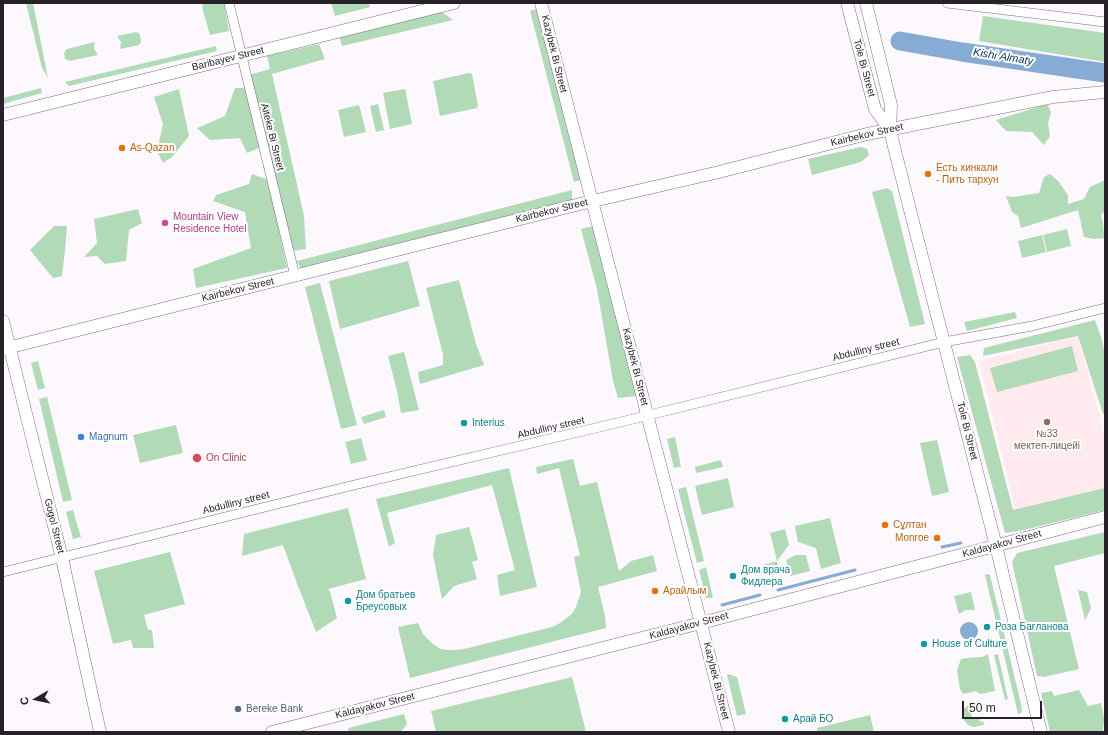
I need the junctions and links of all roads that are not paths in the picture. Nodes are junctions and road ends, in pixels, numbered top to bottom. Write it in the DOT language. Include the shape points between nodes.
graph roads {
  1 [pos="229,3"];
  2 [pos="454,3"];
  3 [pos="541,3"];
  4 [pos="847,3"];
  5 [pos="866,3"];
  6 [pos="947,3"];
  7 [pos="1105,22"];
  8 [pos="241,56"];
  9 [pos="1105,92"];
  10 [pos="3,115"];
  11 [pos="890,130"];
  12 [pos="592,201"];
  13 [pos="295,276"];
  14 [pos="1105,308"];
  15 [pos="3,320"];
  16 [pos="944,342"];
  17 [pos="6,348"];
  18 [pos="647,416"];
  19 [pos="1105,517"];
  20 [pos="996,546"];
  21 [pos="62,558"];
  22 [pos="3,572"];
  23 [pos="701,623"];
  24 [pos="100,732"];
  25 [pos="272,732"];
  26 [pos="729,732"];
  27 [pos="1041,732"];
  1 -- 8 [label="street, Aiteke Bi Street"];
  2 -- 8 [label="street, Baribayev Street"];
  3 -- 12 [label="street, Kazybek Bi Street"];
  4 -- 11 [label="street, Tole Bi Street" via="875,109"];
  5 -- 11 [label="street, Tole Bi Street" via="891,105"];
  6 -- 7 [label="street"];
  8 -- 10 [label="street, Baribayev Street"];
  8 -- 13 [label="street, Aiteke Bi Street"];
  9 -- 11 [label="street, Kairbekov Street" via="1053,97"];
  11 -- 12 [label="street, Kairbekov Street"];
  11 -- 16 [label="street, Tole Bi Street"];
  12 -- 13 [label="street, Kairbekov Street"];
  12 -- 18 [label="street, Kazybek Bi Street"];
  13 -- 17 [label="street, Kairbekov Street"];
  14 -- 16 [label="street, Abdulliny street" via="1032,326"];
  15 -- 17 [label="street, Gogol Street"];
  16 -- 18 [label="street, Abdulliny street"];
  16 -- 20 [label="street, Tole Bi Street"];
  17 -- 21 [label="street, Gogol Street"];
  18 -- 21 [label="street, Abdulliny street"];
  18 -- 23 [label="street, Kazybek Bi Street"];
  19 -- 20 [label="street, Kaldayakov Street"];
  20 -- 23 [label="street, Kaldayakov Street"];
  20 -- 27 [label="street, Tole Bi Street"];
  21 -- 22 [label="street, Abdulliny street"];
  21 -- 24 [label="street, Gogol Street"];
  23 -- 25 [label="street, Kaldayakov Street"];
  23 -- 26 [label="street, Kazybek Bi Street"];
}
